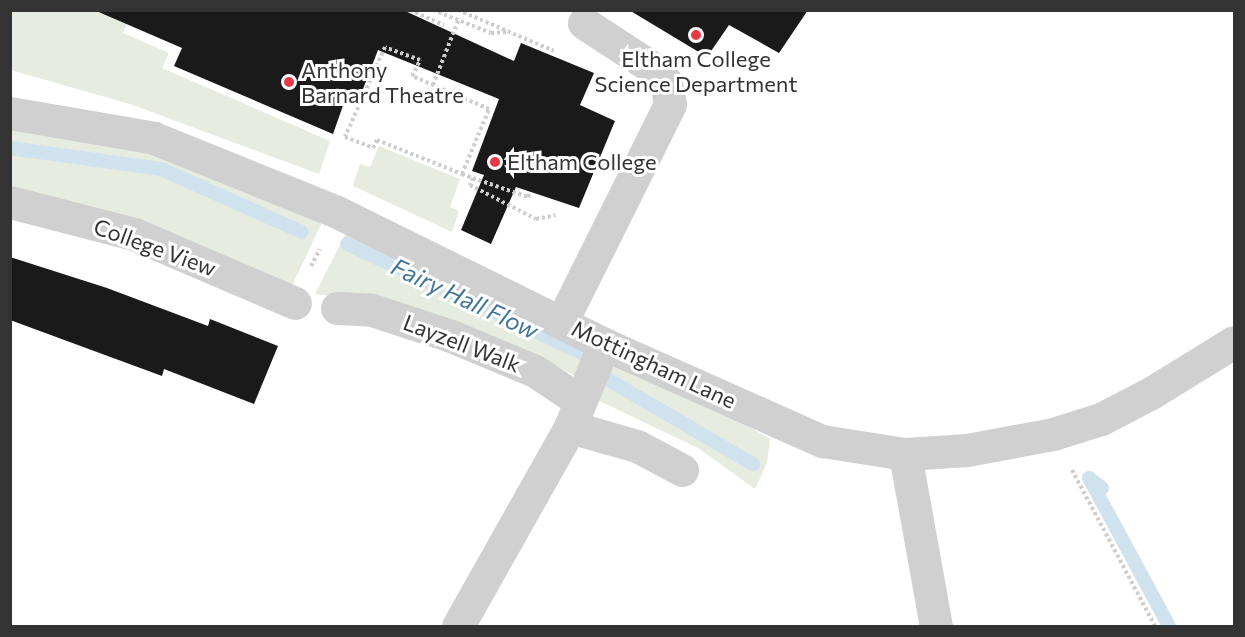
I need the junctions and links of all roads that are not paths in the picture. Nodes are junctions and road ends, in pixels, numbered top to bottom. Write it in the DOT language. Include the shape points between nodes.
graph roads {
  1 [pos="584,23"];
  2 [pos="10,113"];
  3 [pos="10,202"];
  4 [pos="295,303"];
  5 [pos="337,308"];
  6 [pos="562,321"];
  7 [pos="1234,342"];
  8 [pos="604,344"];
  9 [pos="575,414"];
  10 [pos="905,454"];
  11 [pos="682,470"];
  12 [pos="458,627"];
  13 [pos="936,627"];
  1 -- 6 [label="street" via="656,70 666,82 670,104"];
  2 -- 6 [label="street, Mottingham Lane" via="154,138 337,212"];
  3 -- 4 [label="street, College View" via="134,234"];
  5 -- 9 [label="street, Layzell Walk" via="372,310 446,334 535,371"];
  6 -- 8 [label="street, Mottingham Lane"];
  7 -- 10 [label="street, Mottingham Lane" via="1161,388 1101,419 1053,434 967,450"];
  8 -- 9 [label="street"];
  8 -- 10 [label="street, Mottingham Lane" via="822,441"];
  9 -- 11 [label="street, Layzell Walk"];
  9 -- 12 [label="street"];
  10 -- 13 [label="street"];
}
